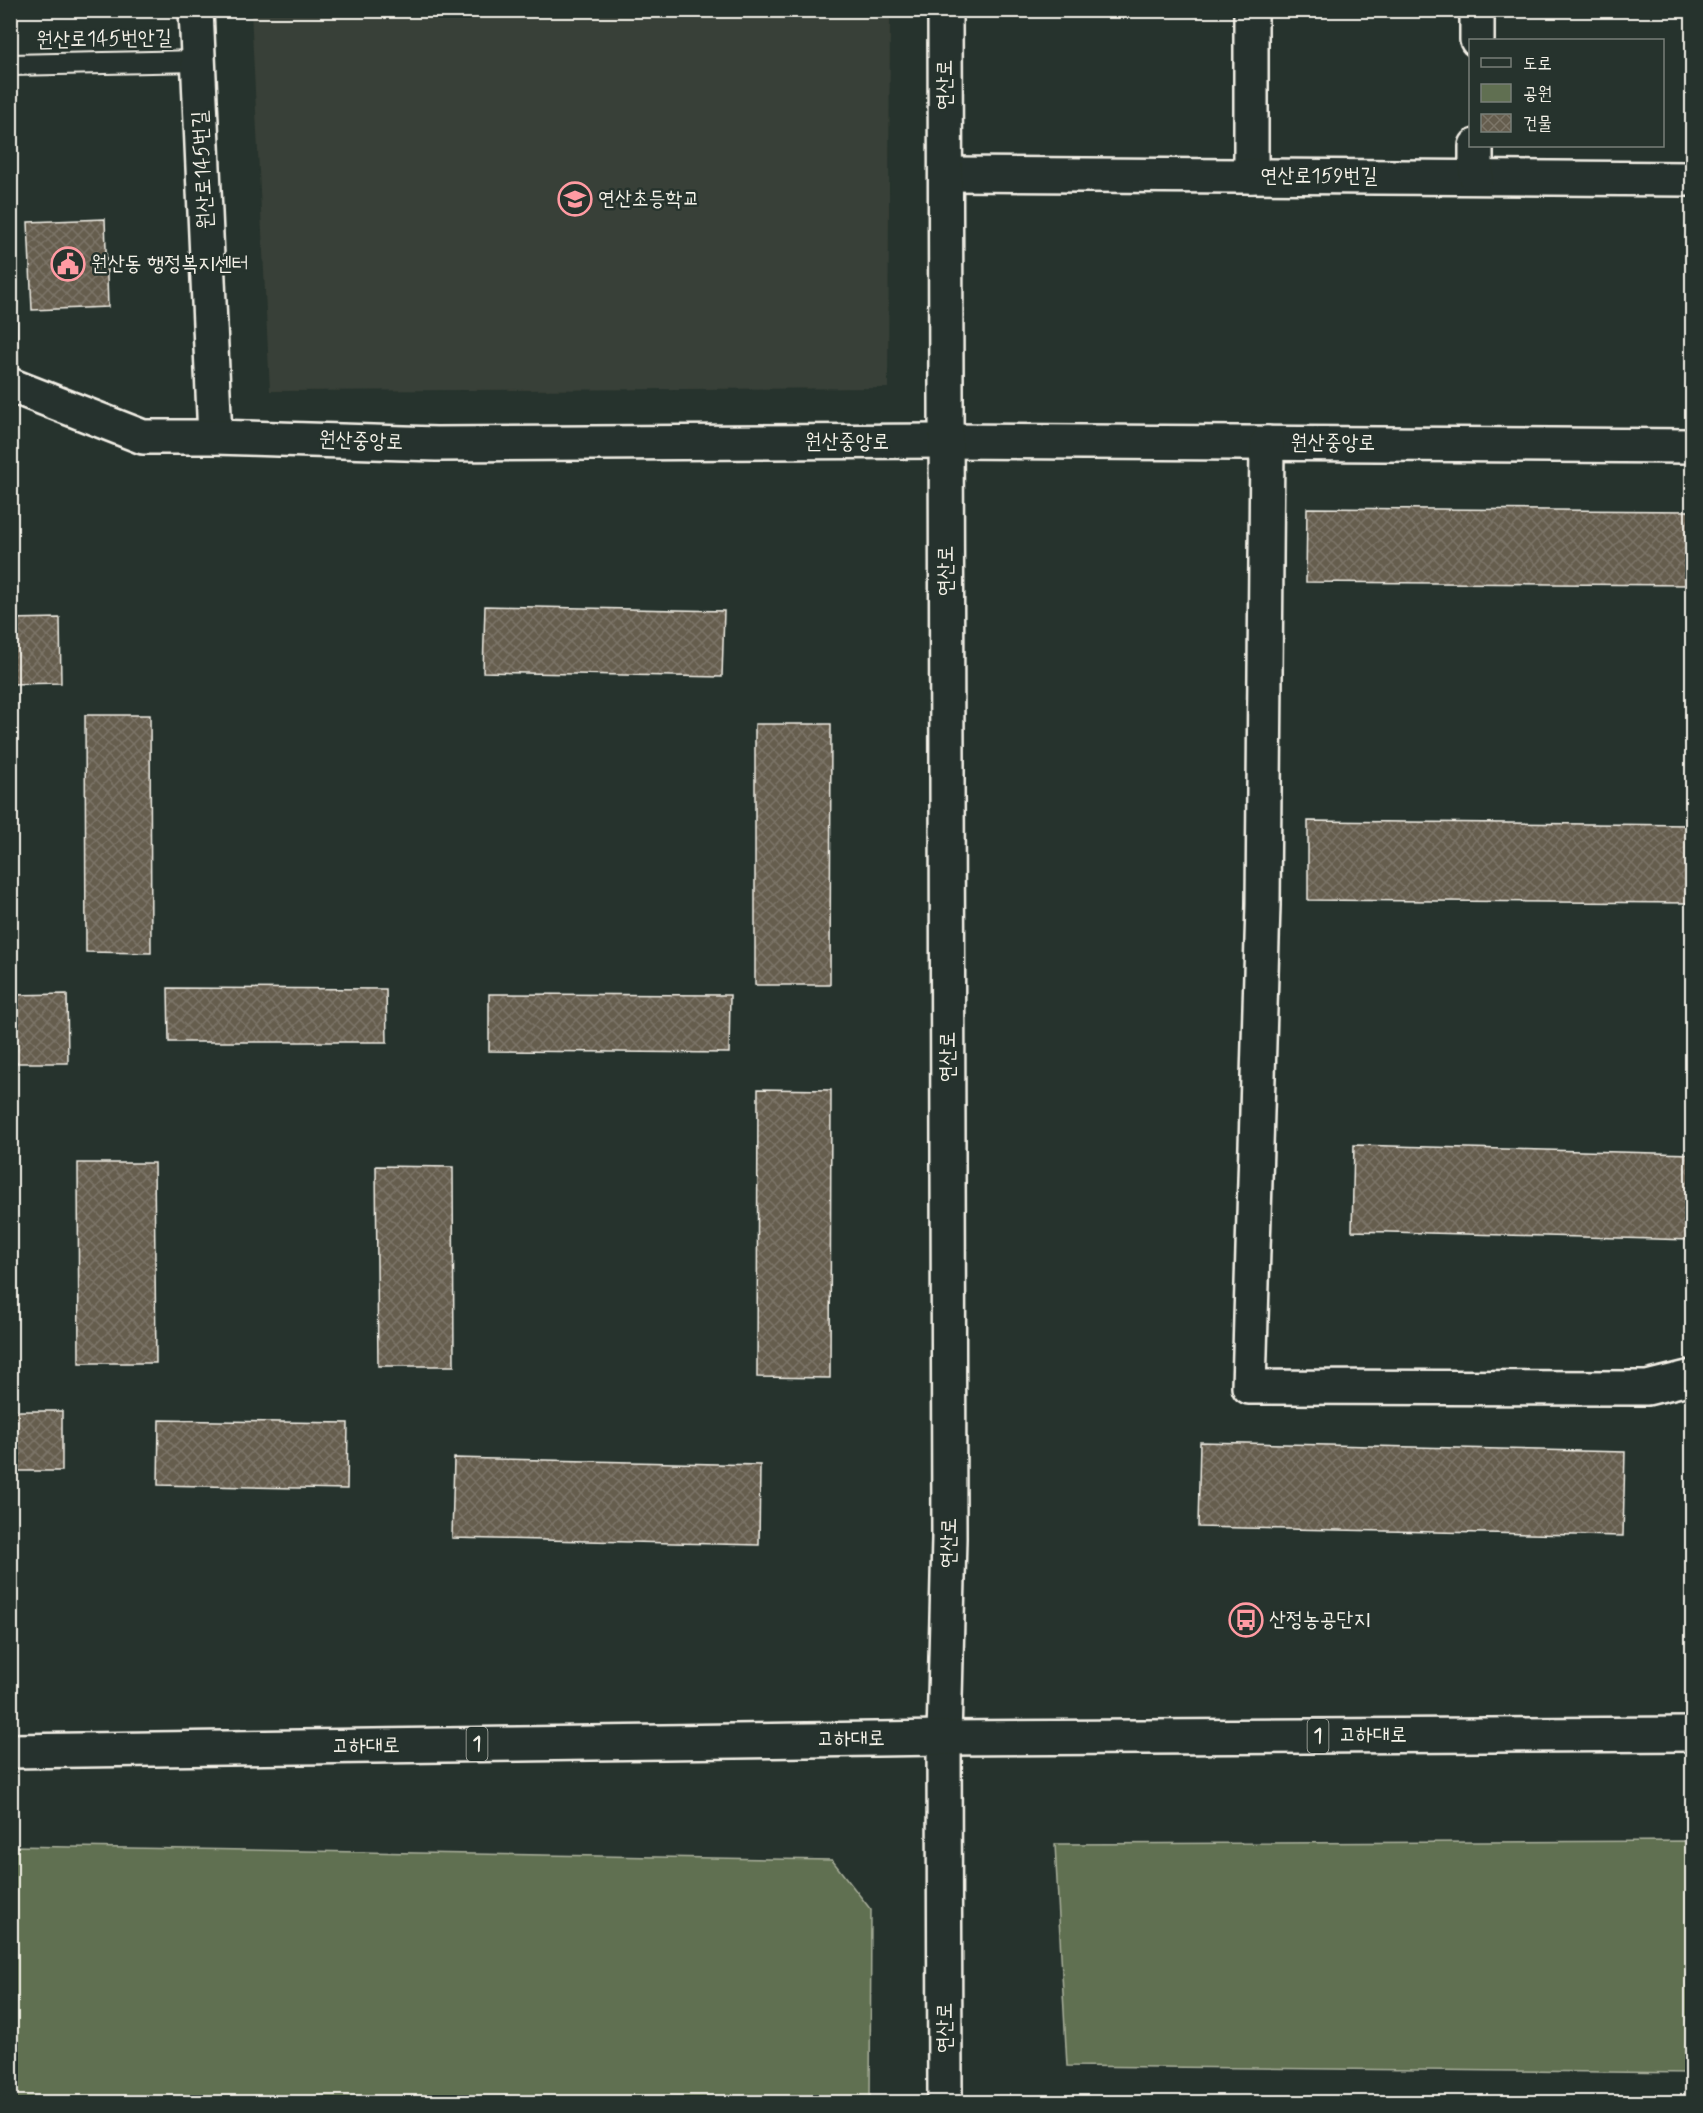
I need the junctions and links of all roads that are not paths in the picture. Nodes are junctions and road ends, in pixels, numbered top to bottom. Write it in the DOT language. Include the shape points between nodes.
graph roads {
  1 [pos="195,10"];
  2 [pos="945,10"];
  3 [pos="1251,10"];
  4 [pos="1477,10"];
  5 [pos="1477,39"];
  6 [pos="198,61"];
  7 [pos="10,65"];
  8 [pos="1476,147"];
  9 [pos="946,174"];
  10 [pos="1251,176"];
  11 [pos="1476,177"];
  12 [pos="1692,178"];
  13 [pos="10,385"];
  14 [pos="215,437"];
  15 [pos="945,441"];
  16 [pos="1267,443"];
  17 [pos="1692,446"];
  18 [pos="1692,1377"];
  19 [pos="1692,1734"];
  20 [pos="944,1738"];
  21 [pos="10,1750"];
  22 [pos="945,2103"];
  1 -- 6 [label="street, 원산로145번길"];
  2 -- 9 [label="street, 연산로"];
  3 -- 10 [label="street"];
  4 -- 5 [label="street"];
  6 -- 7 [label="lane, 원산로145번안길"];
  6 -- 14 [label="street, 원산로145번길"];
  8 -- 11 [label="street"];
  9 -- 10 [label="street, 연산로159번길"];
  9 -- 15 [label="street, 연산로"];
  10 -- 11 [label="street, 연산로159번길"];
  11 -- 12 [label="street, 연산로159번길"];
  13 -- 14 [label="street, 원산중앙로" via="143,437"];
  14 -- 15 [label="street, 원산중앙로" via="436,444"];
  15 -- 16 [label="street, 원산중앙로"];
  15 -- 20 [label="street, 연산로" via="949,1538"];
  16 -- 17 [label="street, 원산중앙로"];
  16 -- 18 [label="street" via="1263,905 1249,1387 1647,1388"];
  19 -- 20 [label="street, 고하대로 / 1"];
  20 -- 21 [label="street, 고하대로 / 1"];
  20 -- 22 [label="street, 연산로"];
}
